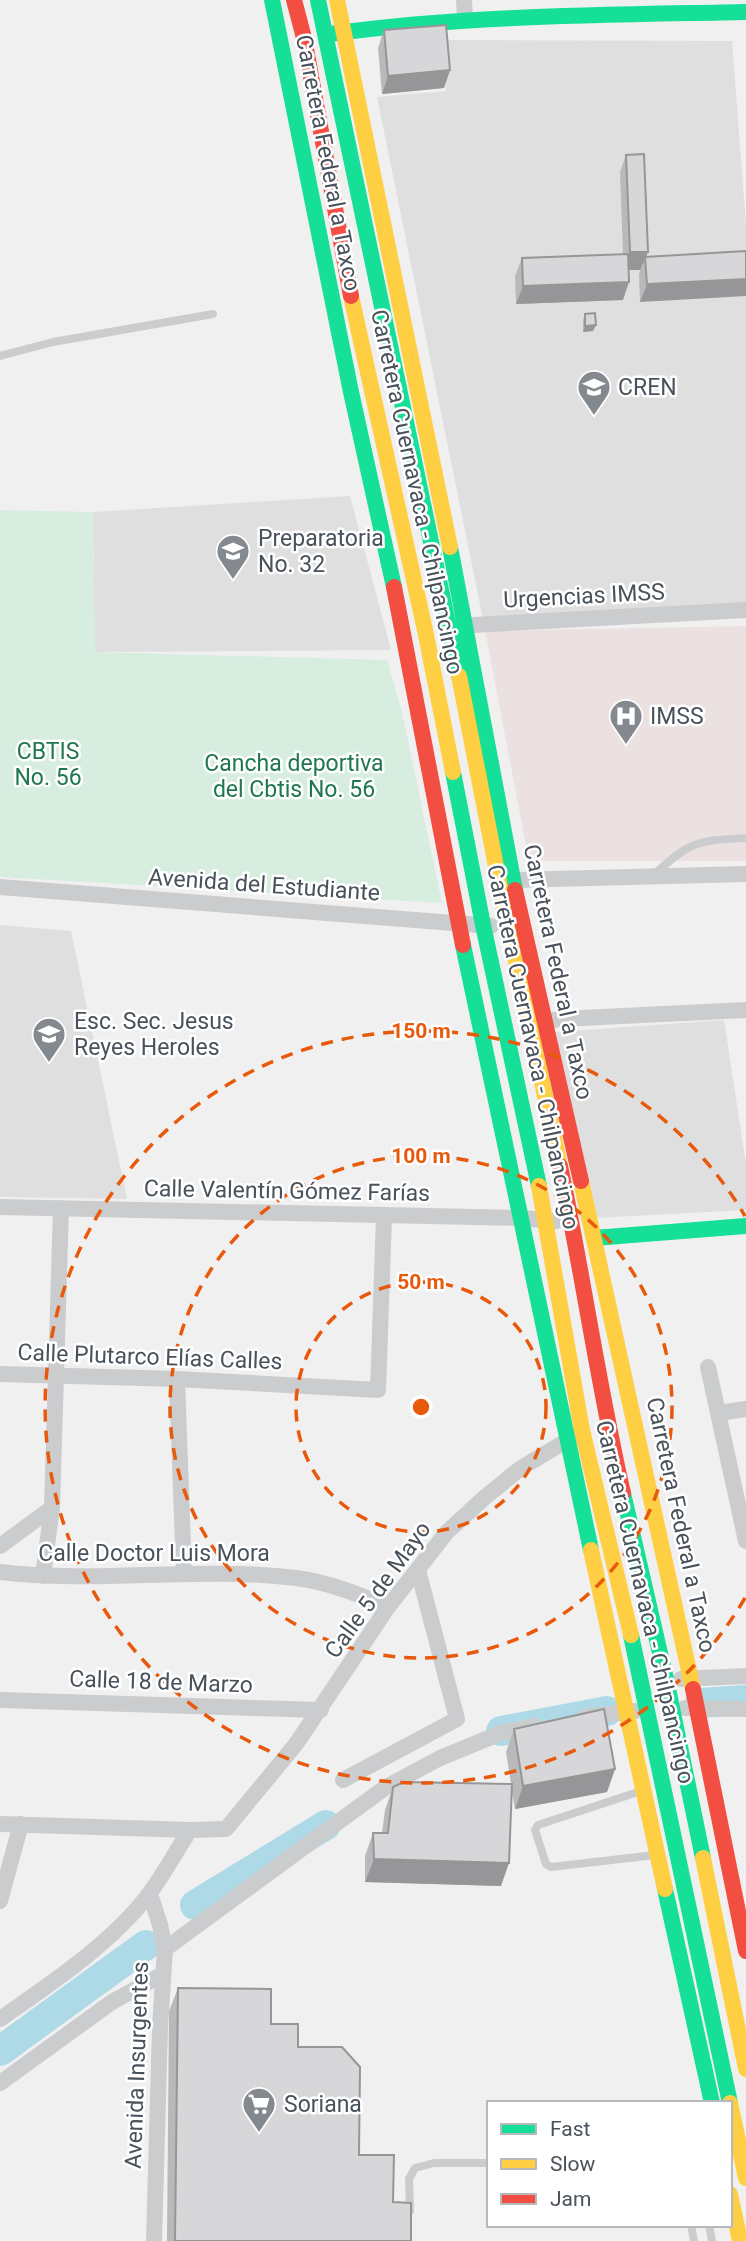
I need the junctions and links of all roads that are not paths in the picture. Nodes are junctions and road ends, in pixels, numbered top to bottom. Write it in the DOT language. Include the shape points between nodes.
graph roads {
  1 [pos="272,0"];
  2 [pos="294,0"];
  3 [pos="318,0"];
  4 [pos="337,0"];
  5 [pos="464,0"];
  6 [pos="746,12"];
  7 [pos="465,19"];
  8 [pos="344,32"];
  9 [pos="326,34"];
  10 [pos="304,38"];
  11 [pos="381,297"];
  12 [pos="354,306"];
  13 [pos="334,312"];
  14 [pos="212,314"];
  15 [pos="0,356"];
  16 [pos="746,610"];
  17 [pos="449,626"];
  18 [pos="466,626"];
  19 [pos="425,630"];
  20 [pos="457,790"];
  21 [pos="433,795"];
  22 [pos="494,819"];
  23 [pos="746,838"];
  24 [pos="746,874"];
  25 [pos="653,877"];
  26 [pos="513,880"];
  27 [pos="0,887"];
  28 [pos="458,923"];
  29 [pos="483,925"];
  30 [pos="517,928"];
  31 [pos="746,1010"];
  32 [pos="536,1022"];
  33 [pos="505,1024"];
  34 [pos="547,1071"];
  35 [pos="516,1076"];
  36 [pos="0,1207"];
  37 [pos="61,1208"];
  38 [pos="384,1217"];
  39 [pos="522,1218"];
  40 [pos="547,1221"];
  41 [pos="572,1223"];
  42 [pos="746,1226"];
  43 [pos="594,1238"];
  44 [pos="708,1367"];
  45 [pos="0,1374"];
  46 [pos="54,1376"];
  47 [pos="177,1379"];
  48 [pos="746,1409"];
  49 [pos="719,1413"];
  50 [pos="606,1420"];
  51 [pos="582,1430"];
  52 [pos="568,1440"];
  53 [pos="52,1508"];
  54 [pos="746,1541"];
  55 [pos="0,1546"];
  56 [pos="418,1570"];
  57 [pos="0,1572"];
  58 [pos="184,1574"];
  59 [pos="43,1576"];
  60 [pos="388,1607"];
  61 [pos="746,1676"];
  62 [pos="642,1679"];
  63 [pos="666,1679"];
  64 [pos="691,1679"];
  65 [pos="619,1680"];
  66 [pos="0,1700"];
  67 [pos="697,1707"];
  68 [pos="671,1708"];
  69 [pos="647,1709"];
  70 [pos="746,1709"];
  71 [pos="321,1710"];
  72 [pos="627,1711"];
  73 [pos="343,1780"];
  74 [pos="644,1790"];
  75 [pos="0,1825"];
  76 [pos="21,1825"];
  77 [pos="190,1830"];
  78 [pos="657,1854"];
  79 [pos="150,1894"];
  80 [pos="0,1901"];
  81 [pos="165,1948"];
  82 [pos="746,1951"];
  83 [pos="163,1974"];
  84 [pos="0,2019"];
  85 [pos="746,2069"];
  86 [pos="0,2083"];
  87 [pos="712,2101"];
  88 [pos="732,2101"];
  89 [pos="487,2163"];
  90 [pos="746,2178"];
  91 [pos="732,2203"];
  92 [pos="410,2216"];
  93 [pos="153,2241"];
  94 [pos="740,2241"];
  1 -- 13 [label="main road, Carretera Federal a Taxco"];
  2 -- 10 [label="main road, Carretera Cuernavaca - Chilpancingo"];
  3 -- 9 [label="main road, Carretera Cuernavaca - Chilpancingo"];
  4 -- 8 [label="main road, Carretera Federal a Taxco"];
  5 -- 7 [label="street"];
  6 -- 7 [label="main road"];
  7 -- 8 [label="main road"];
  8 -- 9 [label="main road"];
  8 -- 18 [label="main road, Carretera Federal a Taxco"];
  9 -- 10 [label="main road"];
  9 -- 11 [label="main road, Carretera Cuernavaca - Chilpancingo"];
  10 -- 12 [label="main road, Carretera Cuernavaca - Chilpancingo"];
  11 -- 12 [label="main road"];
  11 -- 17 [label="main road, Carretera Cuernavaca - Chilpancingo"];
  12 -- 13 [label="main road"];
  12 -- 19 [label="main road, Carretera Cuernavaca - Chilpancingo"];
  13 -- 21 [label="main road, Carretera Federal a Taxco"];
  14 -- 15 [label="lane" via="52,342"];
  16 -- 18 [label="street, Urgencias IMSS"];
  17 -- 18 [label="street, Urgencias IMSS"];
  17 -- 19 [label="street, Urgencias IMSS"];
  17 -- 22 [label="main road, Carretera Cuernavaca - Chilpancingo"];
  18 -- 22 [label="main road, Carretera Federal a Taxco"];
  19 -- 20 [label="main road, Carretera Cuernavaca - Chilpancingo"];
  20 -- 21 [label="main road"];
  20 -- 29 [label="main road, Carretera Cuernavaca - Chilpancingo"];
  21 -- 28 [label="main road, Carretera Federal a Taxco"];
  22 -- 26 [label="main road, Carretera Federal a Taxco"];
  22 -- 30 [label="main road, Carretera Cuernavaca - Chilpancingo"];
  23 -- 25 [label="lane" via="695,843"];
  24 -- 25 [label="street"];
  25 -- 26 [label="street"];
  26 -- 30 [label="main road, Carretera Federal a Taxco"];
  27 -- 28 [label="street, Avenida del Estudiante"];
  28 -- 29 [label="street, Avenida del Estudiante"];
  28 -- 39 [label="main road, Carretera Federal a Taxco"];
  29 -- 30 [label="street, Avenida del Estudiante"];
  29 -- 33 [label="main road, Carretera Cuernavaca - Chilpancingo"];
  30 -- 32 [label="main road, Carretera Cuernavaca - Chilpancingo"];
  31 -- 32 [label="street"];
  32 -- 33 [label="street"];
  32 -- 34 [label="main road, Carretera Cuernavaca - Chilpancingo"];
  33 -- 35 [label="main road, Carretera Cuernavaca - Chilpancingo"];
  34 -- 35 [label="main road"];
  34 -- 41 [label="main road, Carretera Cuernavaca - Chilpancingo"];
  34 -- 43 [label="main road, Carretera Federal a Taxco"];
  35 -- 40 [label="main road, Carretera Cuernavaca - Chilpancingo"];
  36 -- 37 [label="street, Calle Valentín Gómez Farías"];
  37 -- 38 [label="street, Calle Valentín Gómez Farías"];
  37 -- 46 [label="street"];
  38 -- 39 [label="street, Calle Valentín Gómez Farías"];
  38 -- 47 [label="street, Calle Plutarco Elías Calles" via="378,1390"];
  39 -- 40 [label="street, Calle Valentín Gómez Farías"];
  39 -- 52 [label="main road, Carretera Federal a Taxco"];
  40 -- 41 [label="street, Calle Valentín Gómez Farías"];
  40 -- 51 [label="main road, Carretera Cuernavaca - Chilpancingo"];
  41 -- 50 [label="main road, Carretera Cuernavaca - Chilpancingo"];
  42 -- 43 [label="main road"];
  43 -- 64 [label="main road, Carretera Federal a Taxco"];
  44 -- 49 [label="street"];
  45 -- 46 [label="street, Calle Plutarco Elías Calles"];
  46 -- 47 [label="street, Calle Plutarco Elías Calles"];
  46 -- 53 [label="street"];
  47 -- 58 [label="street"];
  48 -- 49 [label="street"];
  49 -- 54 [label="street"];
  50 -- 51 [label="street, Calle 5 de Mayo"];
  50 -- 63 [label="main road, Carretera Cuernavaca - Chilpancingo"];
  51 -- 52 [label="street, Calle 5 de Mayo"];
  51 -- 62 [label="main road, Carretera Cuernavaca - Chilpancingo"];
  52 -- 56 [label="street, Calle 5 de Mayo" via="521,1468 484,1498 447,1532"];
  52 -- 65 [label="main road, Carretera Federal a Taxco"];
  53 -- 55 [label="street"];
  53 -- 59 [label="street"];
  56 -- 60 [label="street, Calle 5 de Mayo"];
  56 -- 73 [label="street" via="457,1719"];
  57 -- 59 [label="street, Calle Doctor Luis Mora"];
  58 -- 59 [label="street, Calle Doctor Luis Mora"];
  58 -- 60 [label="street, Calle Doctor Luis Mora" via="298,1578 350,1591"];
  60 -- 71 [label="street, Calle 5 de Mayo"];
  61 -- 64 [label="street"];
  62 -- 63 [label="street"];
  62 -- 65 [label="street"];
  62 -- 69 [label="main road, Carretera Cuernavaca - Chilpancingo"];
  63 -- 64 [label="street"];
  63 -- 68 [label="main road, Carretera Cuernavaca - Chilpancingo"];
  64 -- 67 [label="main road, Carretera Federal a Taxco"];
  65 -- 72 [label="main road, Carretera Federal a Taxco"];
  66 -- 71 [label="street, Calle 18 de Marzo"];
  67 -- 68 [label="street"];
  67 -- 70 [label="street"];
  67 -- 82 [label="main road, Carretera Federal a Taxco"];
  68 -- 69 [label="street"];
  68 -- 85 [label="main road, Carretera Cuernavaca - Chilpancingo"];
  69 -- 72 [label="street"];
  69 -- 88 [label="main road, Carretera Cuernavaca - Chilpancingo"];
  71 -- 77 [label="street, Calle 5 de Mayo" via="226,1829"];
  72 -- 74 [label="main road, Carretera Federal a Taxco"];
  72 -- 81 [label="street" via="501,1733 440,1758 386,1787"];
  74 -- 78 [label="main road, Carretera Federal a Taxco"];
  74 -- 78 [label="lane" via="538,1825 535,1830 551,1867"];
  75 -- 76 [label="street"];
  76 -- 77 [label="street"];
  76 -- 80 [label="street"];
  77 -- 79 [label="street"];
  78 -- 87 [label="main road, Carretera Federal a Taxco"];
  79 -- 81 [label="street, Avenida Insurgentes"];
  79 -- 84 [label="street" via="65,1973"];
  81 -- 83 [label="street, Avenida Insurgentes"];
  83 -- 86 [label="street" via="112,2002"];
  83 -- 93 [label="street, Avenida Insurgentes"];
  88 -- 90 [label="main road, Carretera Cuernavaca - Chilpancingo"];
  89 -- 92 [label="lane" via="434,2162 415,2168 409,2179"];
  91 -- 94 [label="main road"];
}
